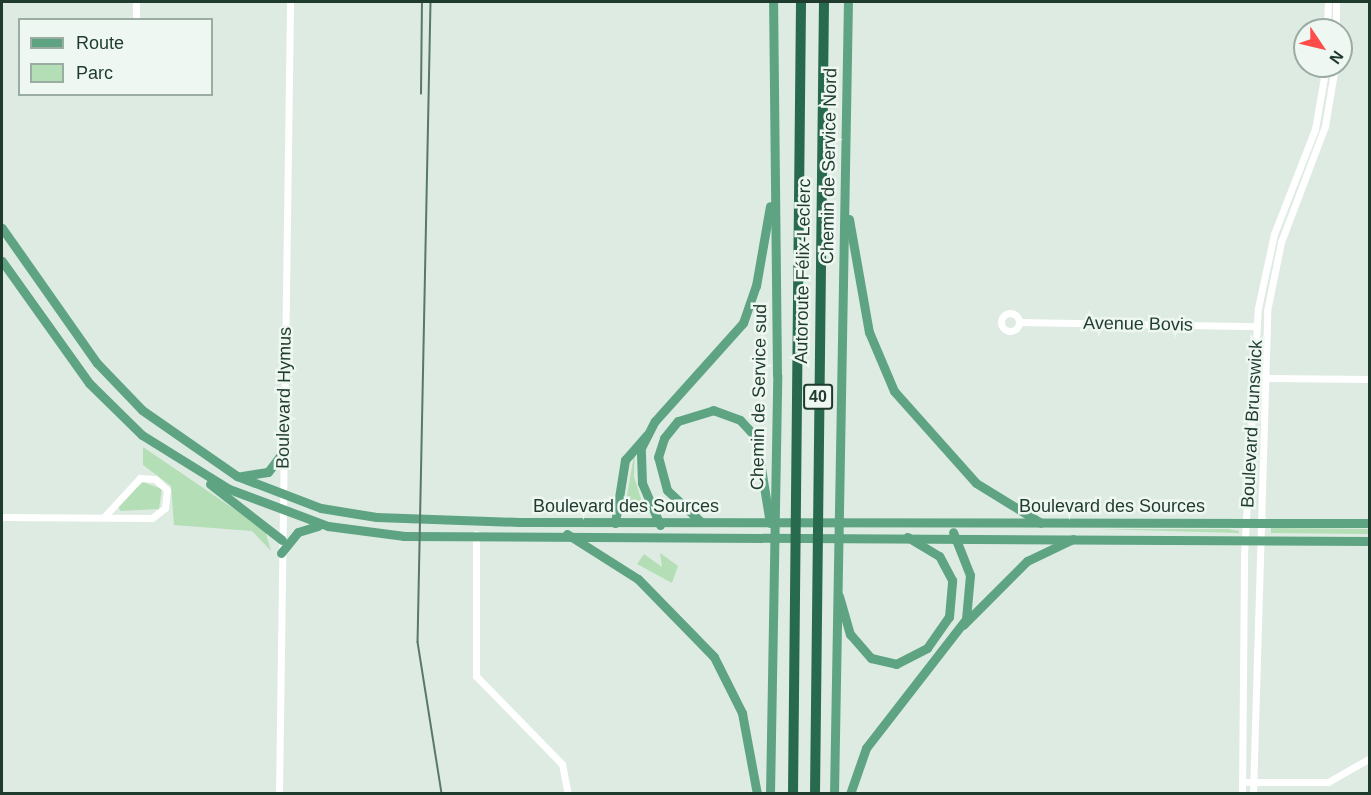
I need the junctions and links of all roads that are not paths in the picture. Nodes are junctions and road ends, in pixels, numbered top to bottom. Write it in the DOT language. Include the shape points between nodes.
graph roads {
  1 [pos="136,2"];
  2 [pos="290,2"];
  3 [pos="774,2"];
  4 [pos="801,2"];
  5 [pos="824,2"];
  6 [pos="848,2"];
  7 [pos="1328,2"];
  8 [pos="1336,2"];
  9 [pos="136,18"];
  10 [pos="1327,18"];
  11 [pos="1336,18"];
  12 [pos="1324,78"];
  13 [pos="1333,78"];
  14 [pos="772,195"];
  15 [pos="846,199"];
  16 [pos="2,228"];
  17 [pos="2,261"];
  18 [pos="1019,322"];
  19 [pos="1257,326"];
  20 [pos="1256,378"];
  21 [pos="1265,378"];
  22 [pos="1370,379"];
  23 [pos="647,435"];
  24 [pos="284,452"];
  25 [pos="194,471"];
  26 [pos="237,476"];
  27 [pos="283,498"];
  28 [pos="283,513"];
  29 [pos="2,517"];
  30 [pos="103,518"];
  31 [pos="700,521"];
  32 [pos="1247,522"];
  33 [pos="1258,522"];
  34 [pos="615,523"];
  35 [pos="658,523"];
  36 [pos="946,523"];
  37 [pos="1370,523"];
  38 [pos="1042,524"];
  39 [pos="323,525"];
  40 [pos="476,534"];
  41 [pos="567,534"];
  42 [pos="668,534"];
  43 [pos="905,536"];
  44 [pos="955,536"];
  45 [pos="1074,539"];
  46 [pos="1257,539"];
  47 [pos="282,540"];
  48 [pos="1245,540"];
  49 [pos="772,541"];
  50 [pos="1370,541"];
  51 [pos="281,553"];
  52 [pos="836,584"];
  53 [pos="963,625"];
  54 [pos="1370,758"];
  55 [pos="1243,782"];
  56 [pos="1254,782"];
  57 [pos="279,794"];
  58 [pos="568,794"];
  59 [pos="756,794"];
  60 [pos="770,794"];
  61 [pos="792,794"];
  62 [pos="815,794"];
  63 [pos="834,794"];
  64 [pos="850,794"];
  65 [pos="1242,794"];
  66 [pos="1253,794"];
  1 -- 9 [label="street"];
  2 -- 24 [label="street, Boulevard Hymus"];
  3 -- 14 [label="main road, Chemin de Service sud"];
  4 -- 61 [label="highway, Autoroute Félix-Leclerc / 40"];
  5 -- 62 [label="highway, Autoroute Félix-Leclerc / 40"];
  6 -- 15 [label="main road, Chemin de Service Nord"];
  7 -- 10 [label="street"];
  8 -- 11 [label="street"];
  12 -- 19 [label="street, Boulevard Brunswick" via="1311,144 1267,258"];
  13 -- 21 [label="street, Boulevard Brunswick" via="1320,145 1275,264"];
  14 -- 23 [label="main road" via="756,286 743,323"];
  14 -- 49 [label="main road, Chemin de Service sud" via="777,243"];
  15 -- 38 [label="main road" via="869,332 894,391 976,483"];
  15 -- 52 [label="main road, Chemin de Service Nord"];
  16 -- 26 [label="main road, Boulevard des Sources" via="116,385 170,434"];
  17 -- 25 [label="main road, Boulevard des Sources" via="98,394 142,435"];
  18 -- 19 [label="street, Avenue Bovis"];
  19 -- 20 [label="street, Boulevard Brunswick"];
  20 -- 21 [label="street"];
  20 -- 32 [label="street, Boulevard Brunswick"];
  21 -- 22 [label="street"];
  21 -- 33 [label="street, Boulevard Brunswick"];
  23 -- 34 [label="main road" via="625,460"];
  23 -- 35 [label="main road" via="640,476"];
  24 -- 26 [label="main road" via="264,474"];
  24 -- 27 [label="street, Boulevard Hymus"];
  25 -- 28 [label="main road, Boulevard des Sources"];
  25 -- 47 [label="main road"];
  26 -- 27 [label="main road, Boulevard des Sources"];
  27 -- 28 [label="street, Boulevard Hymus"];
  27 -- 34 [label="main road, Boulevard des Sources" via="376,517"];
  28 -- 39 [label="main road, Boulevard des Sources"];
  28 -- 47 [label="street, Boulevard Hymus"];
  29 -- 30 [label="street"];
  30 -- 30 [label="street" via="154,518 165,508 167,490 155,478 140,478"];
  31 -- 35 [label="main road, Boulevard des Sources"];
  31 -- 36 [label="main road, Boulevard des Sources"];
  31 -- 49 [label="main road" via="668,490 658,457 664,438 678,421 713,410 740,420 756,437"];
  32 -- 33 [label="main road, Boulevard des Sources"];
  32 -- 38 [label="main road, Boulevard des Sources"];
  32 -- 48 [label="street, Boulevard Brunswick"];
  33 -- 37 [label="main road, Boulevard des Sources"];
  33 -- 46 [label="street, Boulevard Brunswick"];
  34 -- 35 [label="main road, Boulevard des Sources"];
  35 -- 42 [label="main road"];
  36 -- 38 [label="main road, Boulevard des Sources"];
  36 -- 44 [label="main road"];
  39 -- 40 [label="main road, Boulevard des Sources" via="393,535"];
  39 -- 51 [label="main road" via="298,532"];
  40 -- 41 [label="main road, Boulevard des Sources"];
  40 -- 58 [label="street" via="476,676 562,764"];
  41 -- 42 [label="main road, Boulevard des Sources"];
  41 -- 59 [label="main road" via="638,579 714,657 742,713"];
  42 -- 43 [label="main road, Boulevard des Sources"];
  43 -- 44 [label="main road, Boulevard des Sources"];
  43 -- 52 [label="main road" via="942,559 953,585 944,626 919,655 890,664 865,654 847,627"];
  44 -- 45 [label="main road, Boulevard des Sources"];
  44 -- 53 [label="main road" via="971,583"];
  45 -- 48 [label="main road, Boulevard des Sources"];
  45 -- 53 [label="main road" via="1027,561"];
  46 -- 48 [label="main road, Boulevard des Sources"];
  46 -- 50 [label="main road, Boulevard des Sources"];
  46 -- 56 [label="street, Boulevard Brunswick"];
  47 -- 51 [label="street, Boulevard Hymus"];
  48 -- 55 [label="street, Boulevard Brunswick"];
  49 -- 60 [label="main road, Chemin de Service sud"];
  51 -- 57 [label="street, Boulevard Hymus"];
  52 -- 63 [label="main road"];
  53 -- 64 [label="main road" via="866,748"];
  54 -- 56 [label="street" via="1332,782"];
  55 -- 56 [label="street"];
  55 -- 65 [label="street, Boulevard Brunswick"];
  56 -- 66 [label="street, Boulevard Brunswick"];
}
